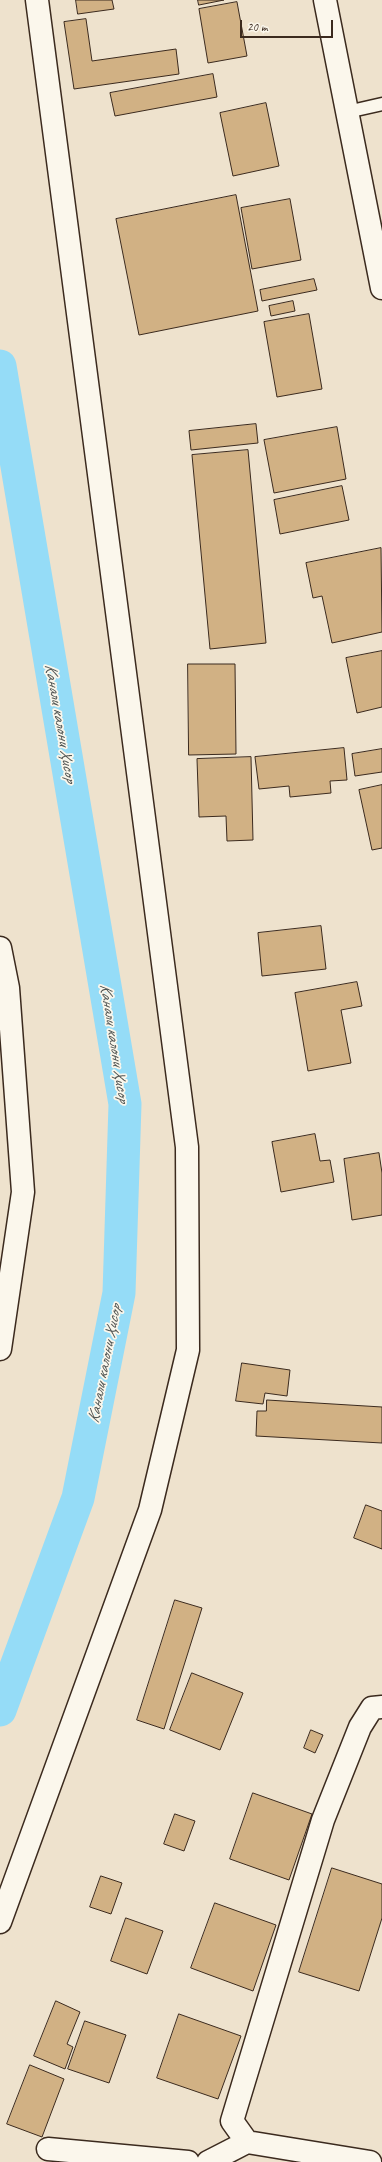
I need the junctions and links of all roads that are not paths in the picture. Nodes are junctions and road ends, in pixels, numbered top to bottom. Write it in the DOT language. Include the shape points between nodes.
graph roads {
  1 [pos="37,0"];
  2 [pos="326,0"];
  3 [pos="382,104"];
  4 [pos="347,112"];
  5 [pos="382,288"];
  6 [pos="0,948"];
  7 [pos="0,1349"];
  8 [pos="382,1707"];
  9 [pos="0,1922"];
  10 [pos="247,2142"];
  11 [pos="48,2149"];
  12 [pos="188,2162"];
  13 [pos="208,2162"];
  14 [pos="370,2162"];
  1 -- 9 [label="street" via="187,1147 188,1350 150,1510"];
  2 -- 4 [label="street"];
  3 -- 4 [label="lane"];
  4 -- 5 [label="street"];
  6 -- 7 [label="street" via="8,988 24,1192"];
  8 -- 10 [label="street" via="372,1708 360,1727 323,1820 232,2122"];
  10 -- 13 [label="street"];
  10 -- 14 [label="street"];
  11 -- 12 [label="street"];
}
